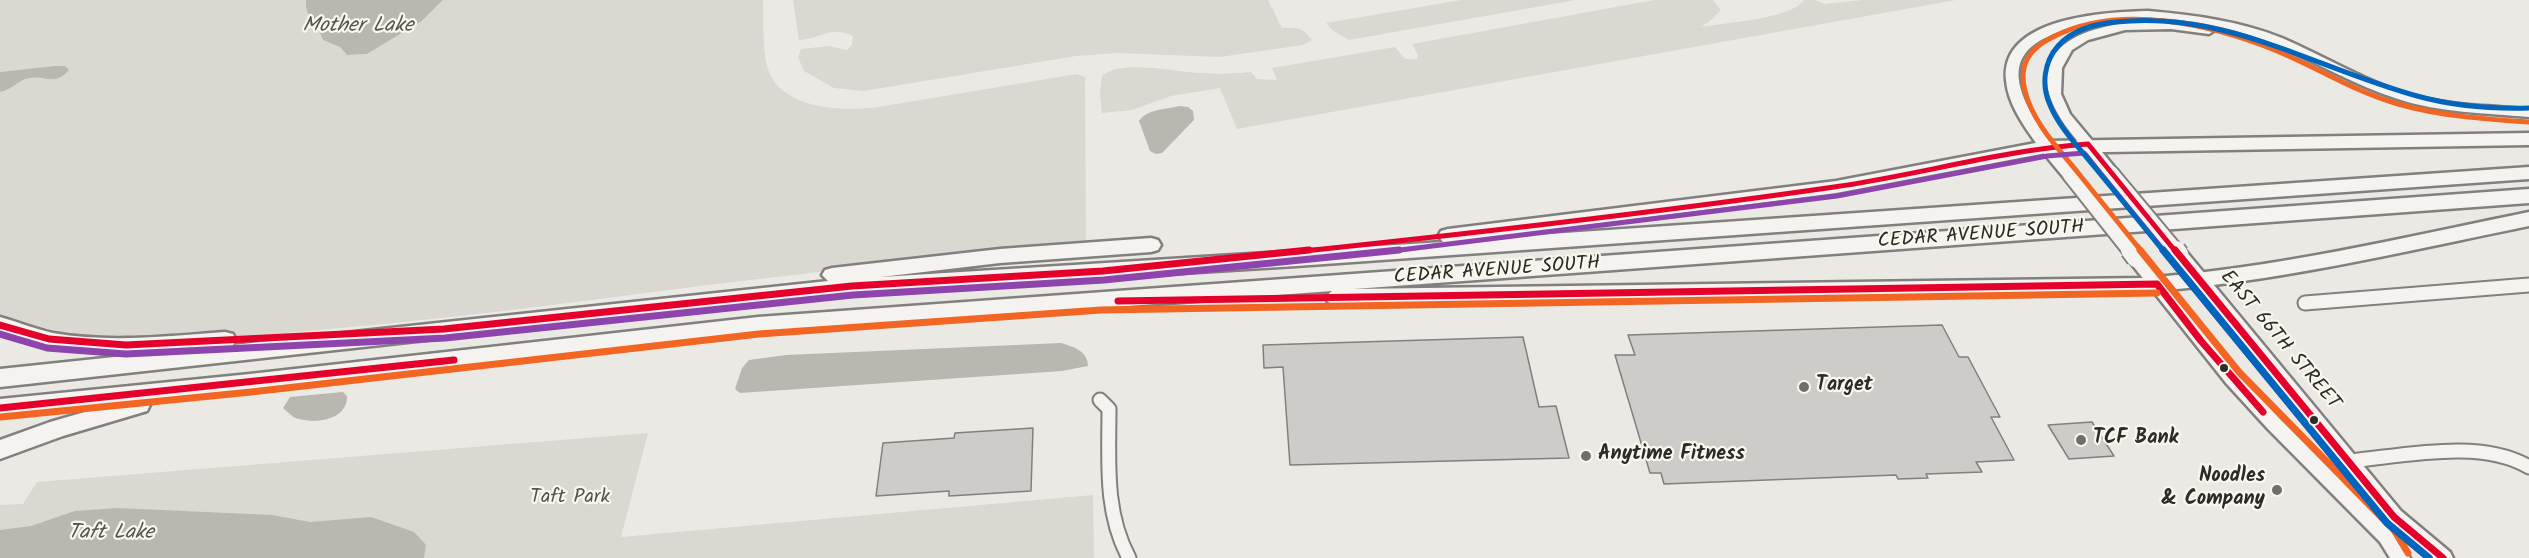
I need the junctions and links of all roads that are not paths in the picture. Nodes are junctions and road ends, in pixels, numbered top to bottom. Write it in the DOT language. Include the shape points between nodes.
graph roads {
  1 [pos="2529,115"];
  2 [pos="2529,139"];
  3 [pos="2088,144"];
  4 [pos="2046,147"];
  5 [pos="2529,172"];
  6 [pos="2529,196"];
  7 [pos="2529,219"];
  8 [pos="1151,245"];
  9 [pos="1103,271"];
  10 [pos="2200,281"];
  11 [pos="2157,284"];
  12 [pos="2529,285"];
  13 [pos="1101,301"];
  14 [pos="2305,303"];
  15 [pos="542,318"];
  16 [pos="0,325"];
  17 [pos="444,329"];
  18 [pos="0,378"];
  19 [pos="250,383"];
  20 [pos="1100,400"];
  21 [pos="0,408"];
  22 [pos="0,450"];
  23 [pos="2349,461"];
  24 [pos="2529,467"];
  25 [pos="1129,558"];
  26 [pos="2400,558"];
  27 [pos="2443,558"];
  1 -- 3 [label="street" via="2480,117 2426,108 2344,81 2239,37 2190,27 2141,25 2087,37 2063,52 2059,59 2052,81 2054,93 2064,114"];
  1 -- 4 [label="street" via="2449,107 2402,96 2358,80 2275,40 2218,22 2141,12 2099,13 2062,21 2034,36 2018,54 2012,76 2019,104"];
  2 -- 3 [label="highway"];
  3 -- 4 [label="highway"];
  3 -- 10 [label="main road, EAST 66TH STREET, bridge"];
  4 -- 9 [label="highway" via="1836,187 1437,237"];
  4 -- 11 [label="main road, bridge"];
  5 -- 9 [label="highway, CEDAR AVENUE SOUTH"];
  6 -- 13 [label="highway, CEDAR AVENUE SOUTH"];
  7 -- 10 [label="highway" via="2270,271"];
  8 -- 15 [label="highway" via="894,267 639,299"];
  9 -- 15 [label="highway, CEDAR AVENUE SOUTH" via="852,286"];
  10 -- 11 [label="highway"];
  10 -- 23 [label="main road, EAST 66TH STREET"];
  11 -- 13 [label="highway"];
  11 -- 26 [label="main road" via="2232,378 2387,536"];
  12 -- 14 [label="street"];
  13 -- 19 [label="highway, CEDAR AVENUE SOUTH" via="758,325"];
  15 -- 17 [label="highway, CEDAR AVENUE SOUTH"];
  16 -- 17 [label="highway" via="49,339 126,345"];
  17 -- 18 [label="highway, CEDAR AVENUE SOUTH"];
  19 -- 21 [label="highway, CEDAR AVENUE SOUTH"];
  19 -- 22 [label="highway" via="104,414"];
  20 -- 25 [label="street" via="1109,409 1113,524"];
  23 -- 24 [label="street" via="2472,450 2514,458"];
  23 -- 27 [label="main road, EAST 66TH STREET" via="2406,529"];
}
